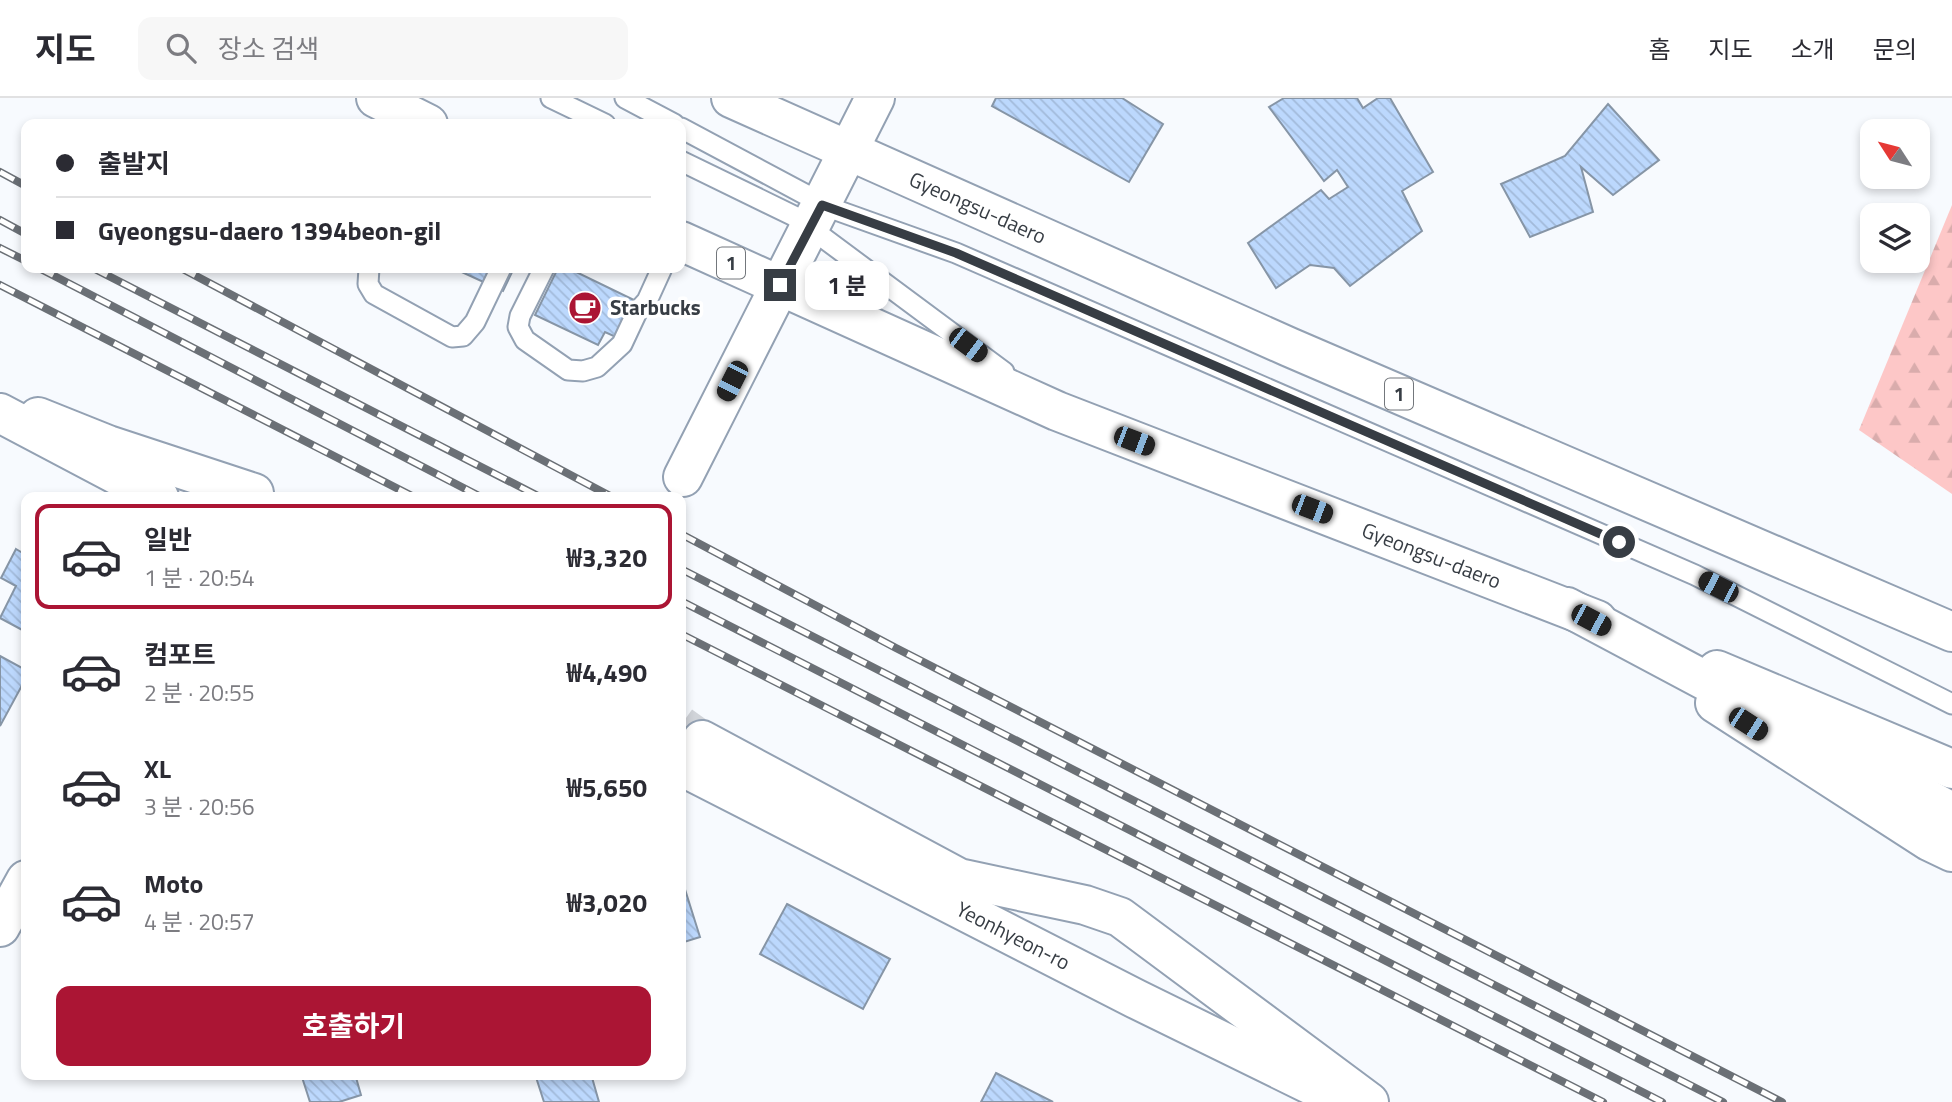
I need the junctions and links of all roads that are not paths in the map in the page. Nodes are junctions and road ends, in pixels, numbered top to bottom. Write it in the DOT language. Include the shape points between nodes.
graph roads {
  1 [pos="376,98"];
  2 [pos="551,98"];
  3 [pos="625,98"];
  4 [pos="731,98"];
  5 [pos="875,98"];
  6 [pos="418,119"];
  7 [pos="595,119"];
  8 [pos="665,119"];
  9 [pos="686,131"];
  10 [pos="849,152"];
  11 [pos="686,163"];
  12 [pos="816,217"];
  13 [pos="686,243"];
  14 [pos="369,273"];
  15 [pos="499,273"];
  16 [pos="542,273"];
  17 [pos="660,273"];
  18 [pos="780,285"];
  19 [pos="0,404"];
  20 [pos="1058,411"];
  21 [pos="0,413"];
  22 [pos="683,477"];
  23 [pos="150,492"];
  24 [pos="243,492"];
  25 [pos="1567,607"];
  26 [pos="1952,632"];
  27 [pos="1952,704"];
  28 [pos="691,753"];
  29 [pos="1952,769"];
  30 [pos="1952,812"];
  31 [pos="1952,852"];
  32 [pos="21,889"];
  33 [pos="0,927"];
  34 [pos="1156,945"];
  35 [pos="1136,999"];
  36 [pos="1346,1102"];
  37 [pos="1369,1102"];
  1 -- 6 [label="main road"];
  2 -- 7 [label="lane"];
  3 -- 8 [label="lane"];
  4 -- 10 [label="main road, Gyeongsu-daero"];
  5 -- 10 [label="main road"];
  9 -- 12 [label="lane" via="812,198"];
  10 -- 12 [label="main road"];
  10 -- 26 [label="main road, Gyeongsu-daero / 1"];
  11 -- 12 [label="lane" via="794,216"];
  12 -- 18 [label="main road"];
  12 -- 20 [label="lane"];
  12 -- 27 [label="lane" via="956,253 1682,569"];
  13 -- 18 [label="main road, Gyeongsu-daero / 1"];
  14 -- 15 [label="lane" via="373,294 452,337 463,336 475,322"];
  16 -- 17 [label="lane" via="518,327 525,341 568,370 583,371 597,367 622,344"];
  18 -- 20 [label="main road, Gyeongsu-daero / 1"];
  18 -- 22 [label="main road"];
  19 -- 24 [label="main road"];
  20 -- 25 [label="main road, Gyeongsu-daero / 1"];
  21 -- 23 [label="main road"];
  25 -- 29 [label="main road, Gyeongsu-daero / 1"];
  25 -- 30 [label="main road"];
  25 -- 31 [label="main road"];
  28 -- 34 [label="main road" via="959,878 1085,905 1121,918"];
  28 -- 35 [label="main road, Yeonhyeon-ro"];
  32 -- 33 [label="main road"];
  34 -- 35 [label="main road" via="1163,973 1155,991"];
  34 -- 37 [label="main road"];
  35 -- 36 [label="main road, Yeonhyeon-ro"];
}
